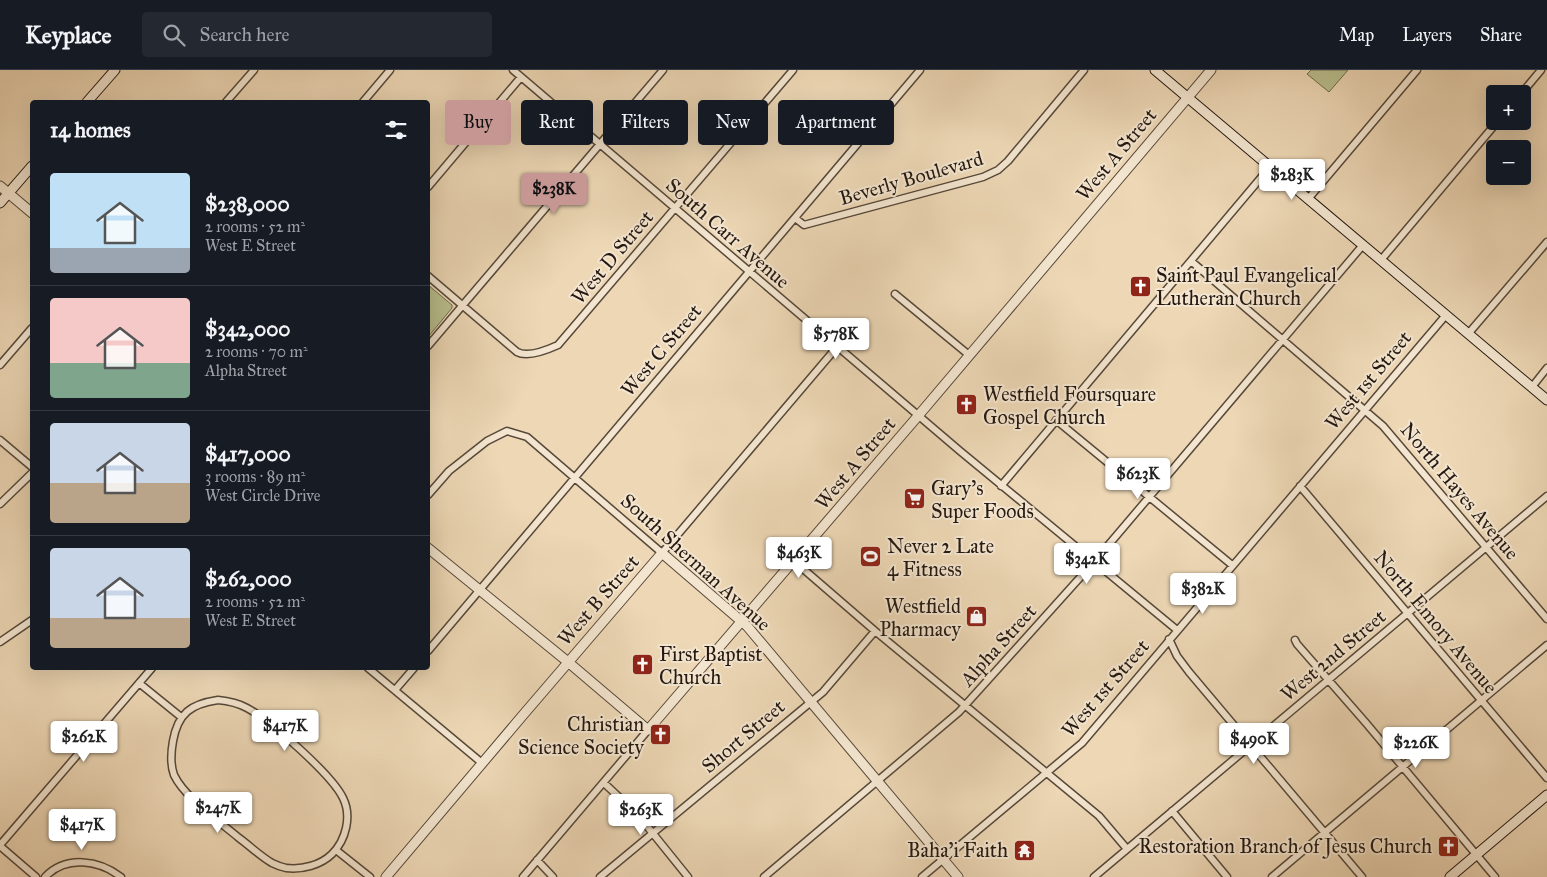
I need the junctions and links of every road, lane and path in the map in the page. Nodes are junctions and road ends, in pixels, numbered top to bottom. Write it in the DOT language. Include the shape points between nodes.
graph roads {
  1 [pos="115,70"];
  2 [pos="254,70"];
  3 [pos="390,70"];
  4 [pos="513,70"];
  5 [pos="663,70"];
  6 [pos="793,70"];
  7 [pos="920,70"];
  8 [pos="1084,70"];
  9 [pos="1155,70"];
  10 [pos="1211,70"];
  11 [pos="1417,70"];
  12 [pos="1541,70"];
  13 [pos="521,77"];
  14 [pos="1528,85"];
  15 [pos="1187,98"];
  16 [pos="89,100"];
  17 [pos="228,100"];
  18 [pos="366,100"];
  19 [pos="1490,130"];
  20 [pos="600,145"];
  21 [pos="1270,167"];
  22 [pos="30,168"];
  23 [pos="430,185"];
  24 [pos="0,186"];
  25 [pos="9,193"];
  26 [pos="1308,199"];
  27 [pos="0,204"];
  28 [pos="675,209"];
  29 [pos="30,211"];
  30 [pos="795,218"];
  31 [pos="1547,242"];
  32 [pos="1363,245"];
  33 [pos="1380,260"];
  34 [pos="1190,261"];
  35 [pos="749,272"];
  36 [pos="430,278"];
  37 [pos="895,294"];
  38 [pos="462,305"];
  39 [pos="1446,315"];
  40 [pos="30,330"];
  41 [pos="1468,334"];
  42 [pos="1282,340"];
  43 [pos="430,344"];
  44 [pos="838,348"];
  45 [pos="969,355"];
  46 [pos="0,365"];
  47 [pos="1547,368"];
  48 [pos="1532,387"];
  49 [pos="1547,400"];
  50 [pos="1365,410"];
  51 [pos="918,416"];
  52 [pos="1056,420"];
  53 [pos="0,440"];
  54 [pos="30,465"];
  55 [pos="30,475"];
  56 [pos="574,477"];
  57 [pos="1001,486"];
  58 [pos="1300,486"];
  59 [pos="430,493"];
  60 [pos="1149,496"];
  61 [pos="1547,496"];
  62 [pos="0,504"];
  63 [pos="1486,547"];
  64 [pos="430,550"];
  65 [pos="662,553"];
  66 [pos="794,561"];
  67 [pos="1094,562"];
  68 [pos="1232,565"];
  69 [pos="479,590"];
  70 [pos="1408,613"];
  71 [pos="1547,619"];
  72 [pos="30,621"];
  73 [pos="742,622"];
  74 [pos="1177,630"];
  75 [pos="875,631"];
  76 [pos="1169,639"];
  77 [pos="1295,640"];
  78 [pos="0,642"];
  79 [pos="1547,645"];
  80 [pos="430,649"];
  81 [pos="568,662"];
  82 [pos="150,670"];
  83 [pos="370,670"];
  84 [pos="412,670"];
  85 [pos="1329,679"];
  86 [pos="139,682"];
  87 [pos="395,690"];
  88 [pos="1481,700"];
  89 [pos="811,702"];
  90 [pos="965,705"];
  91 [pos="181,717"];
  92 [pos="648,730"];
  93 [pos="1251,745"];
  94 [pos="482,763"];
  95 [pos="1402,767"];
  96 [pos="1047,773"];
  97 [pos="1547,778"];
  98 [pos="877,781"];
  99 [pos="604,783"];
  100 [pos="1547,795"];
  101 [pos="1172,812"];
  102 [pos="1325,832"];
  103 [pos="652,834"];
  104 [pos="0,845"];
  105 [pos="1127,849"];
  106 [pos="336,850"];
  107 [pos="1476,855"];
  108 [pos="943,859"];
  109 [pos="537,860"];
  110 [pos="36,877"];
  111 [pos="45,877"];
  112 [pos="121,877"];
  113 [pos="370,877"];
  114 [pos="386,877"];
  115 [pos="523,877"];
  116 [pos="553,877"];
  117 [pos="600,877"];
  118 [pos="688,877"];
  119 [pos="764,877"];
  120 [pos="922,877"];
  121 [pos="958,877"];
  122 [pos="1094,877"];
  123 [pos="1227,877"];
  124 [pos="1272,877"];
  125 [pos="1362,877"];
  126 [pos="1450,877"];
  127 [pos="1495,877"];
  1 -- 16 [label="street"];
  2 -- 17 [label="street"];
  3 -- 18 [label="street"];
  4 -- 13 [label="street, South Carr Avenue"];
  5 -- 20 [label="street"];
  6 -- 28 [label="street, West D Street"];
  7 -- 30 [label="street, West C Street"];
  8 -- 30 [label="street, Beverly Boulevard" via="998,170 983,177 804,225"];
  9 -- 15 [label="street"];
  10 -- 15 [label="street, West A Street"];
  11 -- 26 [label="street"];
  12 -- 14 [label="street"];
  13 -- 20 [label="street, South Carr Avenue"];
  13 -- 23 [label="street"];
  15 -- 21 [label="street"];
  15 -- 45 [label="street, West A Street"];
  19 -- 33 [label="street"];
  20 -- 28 [label="street, South Carr Avenue"];
  20 -- 38 [label="street"];
  21 -- 26 [label="street"];
  21 -- 34 [label="street"];
  22 -- 25 [label="street"];
  24 -- 25 [label="street"];
  25 -- 27 [label="street"];
  25 -- 29 [label="street"];
  26 -- 32 [label="street"];
  28 -- 35 [label="street, South Carr Avenue"];
  28 -- 38 [label="street, West D Street" via="558,345 522,355"];
  30 -- 35 [label="street, West C Street"];
  31 -- 41 [label="street"];
  32 -- 33 [label="street"];
  32 -- 42 [label="street, Alpha Street"];
  33 -- 39 [label="street"];
  34 -- 42 [label="street, North Hayes Avenue"];
  34 -- 52 [label="street"];
  35 -- 44 [label="street, South Carr Avenue"];
  35 -- 56 [label="street, West C Street"];
  36 -- 38 [label="street"];
  37 -- 45 [label="street"];
  38 -- 43 [label="street"];
  39 -- 41 [label="street"];
  39 -- 50 [label="street, West 1st Street"];
  40 -- 46 [label="street"];
  41 -- 48 [label="street"];
  42 -- 50 [label="street, North Hayes Avenue"];
  42 -- 60 [label="street, Alpha Street"];
  44 -- 51 [label="street, South Carr Avenue"];
  44 -- 65 [label="street, West B Street"];
  45 -- 51 [label="street, West A Street"];
  47 -- 48 [label="street"];
  48 -- 49 [label="street"];
  50 -- 58 [label="street, West 1st Street"];
  50 -- 63 [label="street, North Hayes Avenue" via="1383,426"];
  51 -- 57 [label="street, South Carr Avenue"];
  51 -- 66 [label="street, West A Street"];
  52 -- 57 [label="street"];
  52 -- 60 [label="street"];
  53 -- 54 [label="street"];
  55 -- 62 [label="street"];
  56 -- 59 [label="street, South Sherman Avenue" via="527,437 507,431 487,441 449,471"];
  56 -- 65 [label="street, South Sherman Avenue"];
  56 -- 69 [label="street, West C Street"];
  57 -- 67 [label="street, South Carr Avenue"];
  58 -- 68 [label="street, West 1st Street"];
  58 -- 70 [label="street, North Emory Avenue"];
  60 -- 67 [label="street, Alpha Street"];
  60 -- 68 [label="street"];
  61 -- 63 [label="street, West 2nd Street"];
  63 -- 70 [label="street, West 2nd Street"];
  63 -- 71 [label="street, North Hayes Avenue"];
  64 -- 69 [label="street"];
  65 -- 73 [label="street, South Sherman Avenue"];
  65 -- 81 [label="street, West B Street"];
  66 -- 73 [label="street, West A Street"];
  66 -- 75 [label="street"];
  67 -- 74 [label="street, South Carr Avenue"];
  67 -- 90 [label="street, Alpha Street"];
  68 -- 74 [label="street, West 1st Street"];
  69 -- 80 [label="street, West C Street"];
  69 -- 81 [label="street"];
  70 -- 85 [label="street, West 2nd Street"];
  70 -- 88 [label="street, North Emory Avenue"];
  72 -- 78 [label="street"];
  73 -- 89 [label="street, South Sherman Avenue"];
  73 -- 92 [label="street, West A Street"];
  74 -- 76 [label="street, West 1st Street"];
  75 -- 89 [label="street, Short Street" via="846,667"];
  75 -- 90 [label="street"];
  76 -- 93 [label="street" via="1189,672"];
  76 -- 96 [label="street, West 1st Street" via="1082,743"];
  77 -- 85 [label="street"];
  79 -- 88 [label="street"];
  81 -- 92 [label="street"];
  81 -- 94 [label="street, West B Street"];
  82 -- 86 [label="street"];
  83 -- 87 [label="street"];
  84 -- 87 [label="street"];
  85 -- 93 [label="street, West 2nd Street"];
  85 -- 95 [label="street"];
  86 -- 91 [label="street"];
  86 -- 104 [label="street"];
  87 -- 94 [label="street"];
  88 -- 95 [label="street"];
  88 -- 97 [label="street, North Emory Avenue"];
  89 -- 98 [label="street, South Sherman Avenue"];
  89 -- 103 [label="street, Short Street"];
  90 -- 96 [label="street"];
  90 -- 98 [label="street, Alpha Street"];
  91 -- 106 [label="street" via="204,702 230,701 256,714 285,738 328,776 344,799 348,817 345,834"];
  91 -- 106 [label="street" via="175,727 170,760 174,774 183,788 213,816 263,857 285,868 308,867"];
  92 -- 99 [label="street, West A Street"];
  93 -- 101 [label="street, West 2nd Street"];
  93 -- 102 [label="street"];
  94 -- 114 [label="street, West B Street"];
  95 -- 102 [label="street"];
  95 -- 107 [label="street"];
  96 -- 105 [label="street" via="1099,816"];
  96 -- 108 [label="street, West 1st Street"];
  98 -- 108 [label="street, South Sherman Avenue"];
  98 -- 119 [label="street, Alpha Street"];
  99 -- 103 [label="street" via="638,815"];
  99 -- 109 [label="street, West A Street"];
  100 -- 107 [label="street"];
  101 -- 105 [label="street, West 2nd Street"];
  101 -- 123 [label="street"];
  102 -- 124 [label="street"];
  102 -- 125 [label="street"];
  103 -- 117 [label="street, Short Street"];
  103 -- 118 [label="street"];
  104 -- 110 [label="street"];
  105 -- 122 [label="street, West 2nd Street"];
  106 -- 113 [label="street"];
  107 -- 126 [label="street"];
  107 -- 127 [label="street"];
  108 -- 120 [label="street, West 1st Street"];
  108 -- 121 [label="street, South Sherman Avenue"];
  109 -- 115 [label="street, West A Street"];
  109 -- 116 [label="street"];
  111 -- 112 [label="street" via="64,864 83,861"];
}
